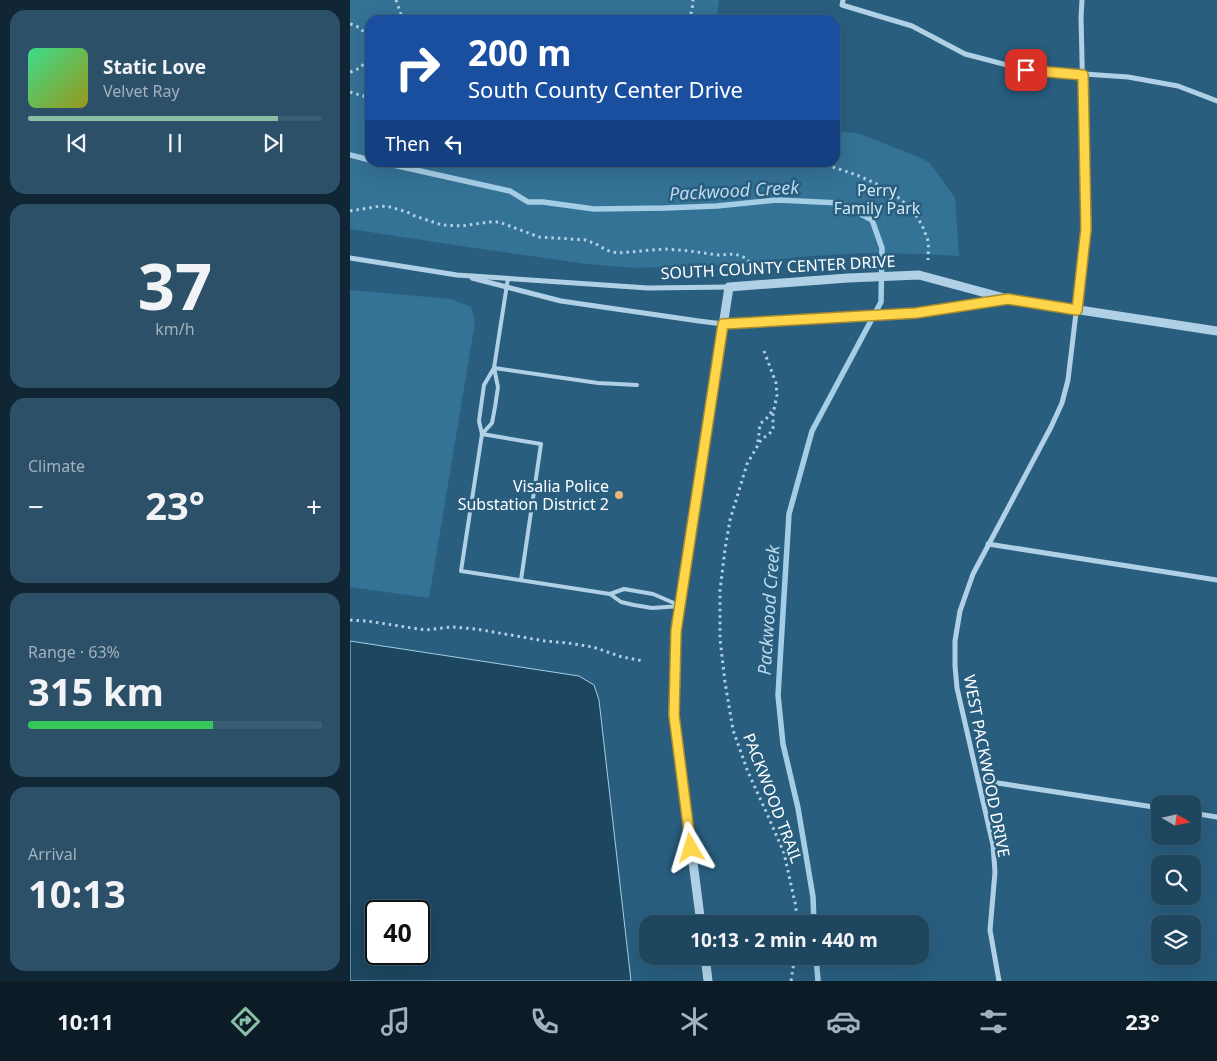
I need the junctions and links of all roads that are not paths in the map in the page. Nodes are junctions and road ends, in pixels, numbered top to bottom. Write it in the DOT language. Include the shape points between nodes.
graph roads {
  1 [pos="1082,0"];
  2 [pos="842,3"];
  3 [pos="1083,75"];
  4 [pos="1217,101"];
  5 [pos="350,258"];
  6 [pos="457,274"];
  7 [pos="508,278"];
  8 [pos="506,287"];
  9 [pos="728,287"];
  10 [pos="1008,299"];
  11 [pos="1077,310"];
  12 [pos="723,324"];
  13 [pos="1217,331"];
  14 [pos="494,368"];
  15 [pos="637,385"];
  16 [pos="482,434"];
  17 [pos="988,544"];
  18 [pos="521,580"];
  19 [pos="1217,580"];
  20 [pos="610,594"];
  21 [pos="680,606"];
  22 [pos="978,780"];
  23 [pos="1151,807"];
  24 [pos="1201,814"];
  25 [pos="1217,817"];
  26 [pos="700,915"];
  27 [pos="706,965"];
  28 [pos="708,981"];
  29 [pos="999,981"];
  1 -- 3 [label="street, WEST PACKWOOD DRIVE"];
  2 -- 3 [label="street" via="912,26 965,54 1026,70"];
  3 -- 4 [label="street" via="1128,77 1178,86"];
  3 -- 11 [label="street, WEST PACKWOOD DRIVE" via="1086,229"];
  5 -- 6 [label="street, SOUTH COUNTY CENTER DRIVE"];
  6 -- 7 [label="street, SOUTH COUNTY CENTER DRIVE"];
  6 -- 8 [label="street, SOUTH COUNTY CENTER DRIVE"];
  7 -- 8 [label="lane"];
  7 -- 9 [label="street, SOUTH COUNTY CENTER DRIVE" via="648,288"];
  8 -- 12 [label="street, SOUTH COUNTY CENTER DRIVE" via="561,301"];
  8 -- 14 [label="lane"];
  9 -- 10 [label="street, SOUTH COUNTY CENTER DRIVE" via="919,275"];
  9 -- 12 [label="street"];
  10 -- 11 [label="street, SOUTH COUNTY CENTER DRIVE"];
  10 -- 12 [label="street, SOUTH COUNTY CENTER DRIVE" via="916,313"];
  11 -- 13 [label="street, SOUTH COUNTY CENTER DRIVE"];
  11 -- 17 [label="street, WEST PACKWOOD DRIVE" via="1062,403"];
  12 -- 21 [label="street"];
  14 -- 15 [label="lane" via="598,383"];
  14 -- 16 [label="lane" via="484,385 479,421"];
  14 -- 16 [label="lane" via="498,387 492,423"];
  16 -- 18 [label="lane" via="541,444"];
  16 -- 18 [label="lane" via="462,571"];
  17 -- 19 [label="street"];
  17 -- 22 [label="street, WEST PACKWOOD DRIVE" via="960,610 955,641 957,688"];
  18 -- 20 [label="lane"];
  20 -- 21 [label="lane" via="621,602 634,605 652,608"];
  20 -- 21 [label="lane" via="624,589 653,594"];
  21 -- 26 [label="street" via="676,631 674,715"];
  22 -- 23 [label="street"];
  22 -- 29 [label="street, WEST PACKWOOD DRIVE" via="993,844 995,872 990,930"];
  24 -- 25 [label="street"];
  27 -- 28 [label="street"];
}
